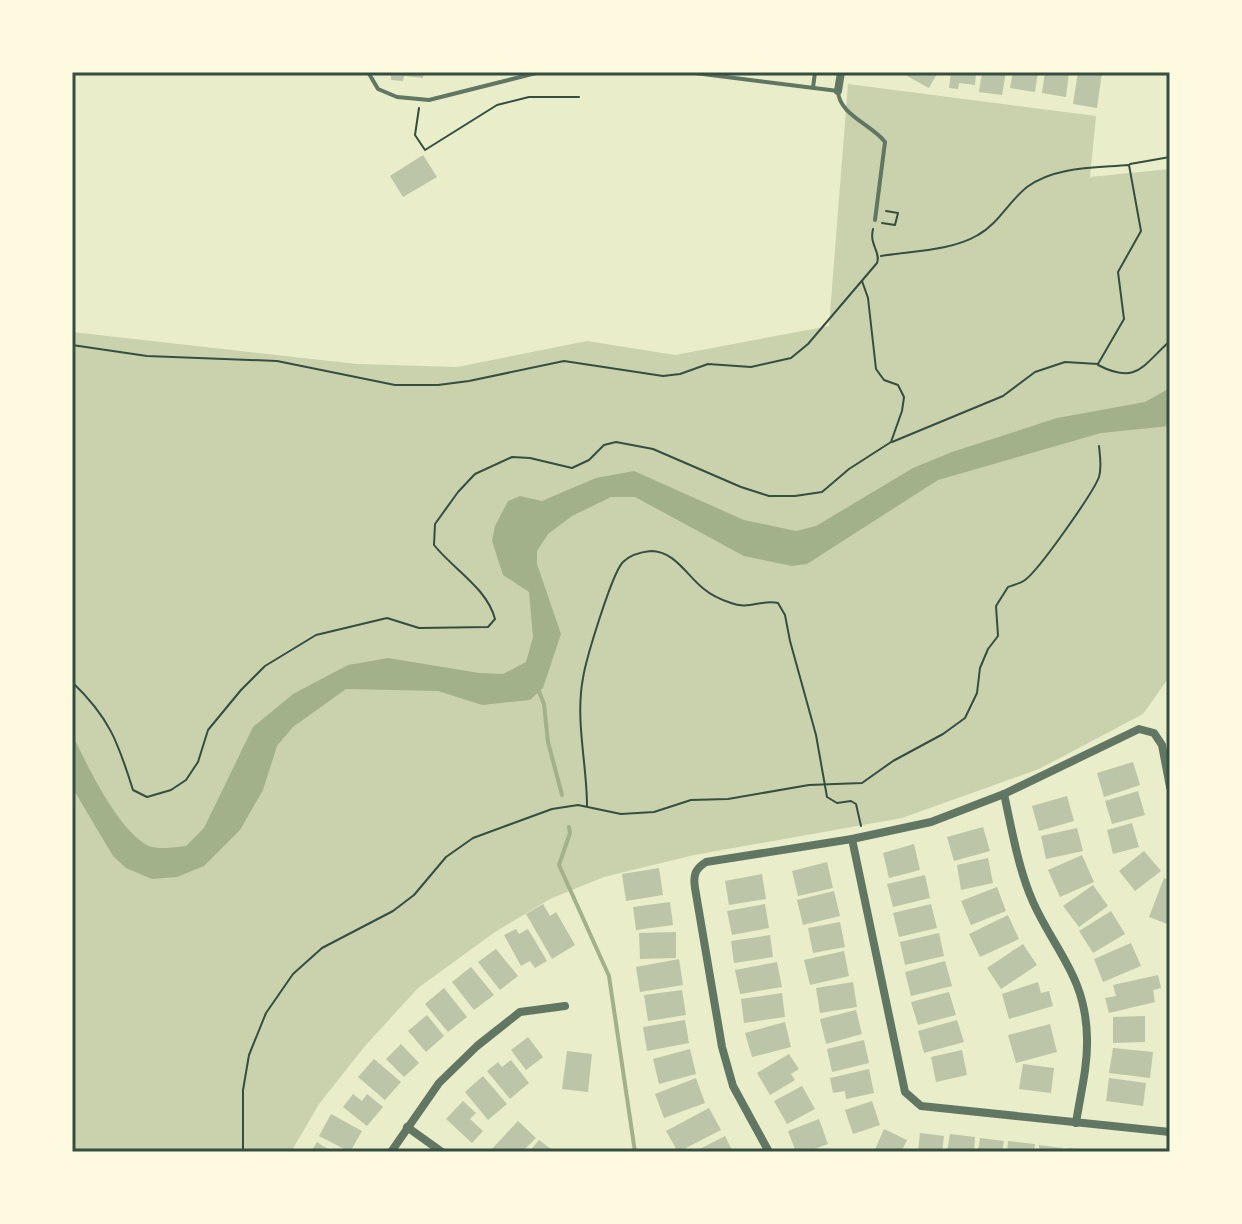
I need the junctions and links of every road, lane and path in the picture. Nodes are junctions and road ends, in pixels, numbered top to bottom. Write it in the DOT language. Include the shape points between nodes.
graph roads {
  1 [pos="368,72"];
  2 [pos="540,72"];
  3 [pos="687,72"];
  4 [pos="815,72"];
  5 [pos="841,72"];
  6 [pos="813,88"];
  7 [pos="838,91"];
  8 [pos="579,97"];
  9 [pos="419,99"];
  10 [pos="1170,157"];
  11 [pos="1129,165"];
  12 [pos="884,211"];
  13 [pos="875,221"];
  14 [pos="879,257"];
  15 [pos="862,281"];
  16 [pos="1170,341"];
  17 [pos="72,345"];
  18 [pos="1098,364"];
  19 [pos="891,442"];
  20 [pos="1099,446"];
  21 [pos="72,682"];
  22 [pos="825,786"];
  23 [pos="1170,787"];
  24 [pos="1004,794"];
  25 [pos="587,806"];
  26 [pos="861,827"];
  27 [pos="852,839"];
  28 [pos="565,1006"];
  29 [pos="1076,1123"];
  30 [pos="407,1127"];
  31 [pos="1170,1132"];
  32 [pos="243,1152"];
  33 [pos="391,1152"];
  34 [pos="442,1152"];
  35 [pos="769,1152"];
  1 -- 9 [label="lane" via="378,89"];
  2 -- 9 [label="lane"];
  3 -- 6 [label="lane"];
  4 -- 6 [label="lane"];
  5 -- 7 [label="street"];
  6 -- 7 [label="lane"];
  7 -- 13 [label="lane" via="843,108 885,142"];
  8 -- 9 [label="path" via="529,97 497,105 425,150 415,135"];
  10 -- 11 [label="path"];
  11 -- 14 [label="path" via="1057,172 1028,186 977,236"];
  11 -- 18 [label="path" via="1141,231 1118,272 1124,319"];
  12 -- 13 [label="path" via="898,213 895,225"];
  13 -- 14 [label="path" via="871,240"];
  14 -- 15 [label="path"];
  15 -- 17 [label="path" via="791,358 751,367 708,364 663,376 564,361 469,381 395,385 277,361 147,356"];
  15 -- 19 [label="path" via="876,369 884,380 898,385 904,397"];
  16 -- 18 [label="path" via="1132,373 1117,375"];
  18 -- 19 [label="path" via="1065,362 1035,372 1003,396"];
  19 -- 21 [label="path" via="822,492 795,496 769,496 673,456 616,442 572,468 530,458 495,463 458,492 435,524 434,545 493,611 495,619 488,627 419,628 387,618 316,635 265,666 241,690 208,730 186,780 171,790 147,797 133,790 117,740 96,705"];
  20 -- 22 [label="path" via="1101,468 1084,501 1037,568 1008,587 996,606 998,636 980,668 977,693 965,718 862,783"];
  22 -- 25 [label="path" via="691,800 654,812 621,814"];
  22 -- 25 [label="path" via="778,603 734,605 707,591 674,558 653,551 622,563 613,579 583,678"];
  22 -- 26 [label="path" via="827,797 837,803 856,804"];
  23 -- 24 [label="street" via="1162,745 1154,733 1139,729"];
  24 -- 27 [label="street" via="931,822"];
  24 -- 29 [label="street" via="1033,903 1076,980 1084,1010 1087,1038"];
  25 -- 32 [label="path" via="552,809 473,838 446,857 393,911 322,948 293,974 266,1013 249,1055"];
  27 -- 29 [label="street" via="905,1092 921,1106"];
  27 -- 35 [label="street" via="706,862 693,877 722,1047 733,1086"];
  28 -- 30 [label="street" via="520,1012 439,1083"];
  29 -- 31 [label="street"];
  30 -- 33 [label="street"];
  30 -- 34 [label="street"];
}
